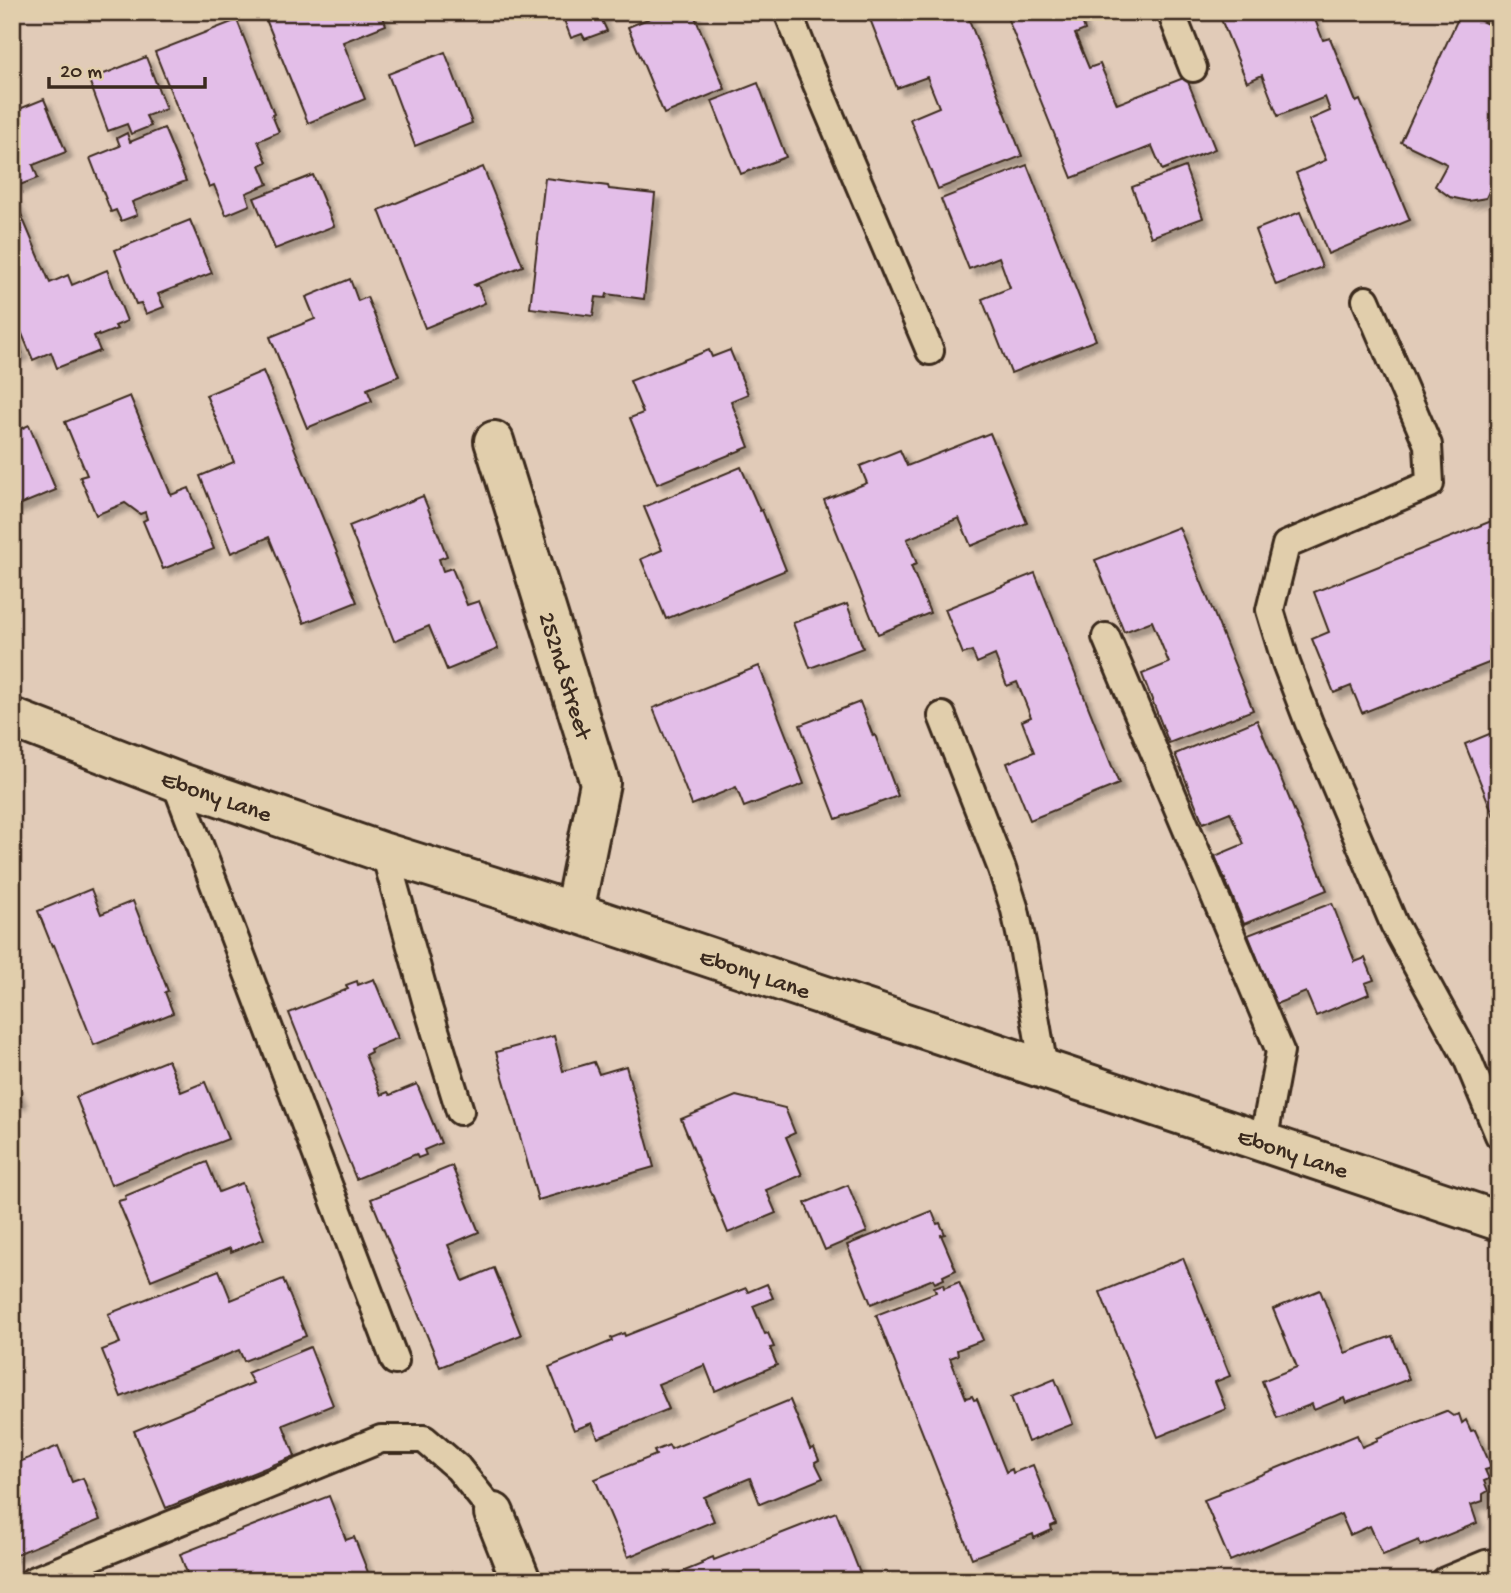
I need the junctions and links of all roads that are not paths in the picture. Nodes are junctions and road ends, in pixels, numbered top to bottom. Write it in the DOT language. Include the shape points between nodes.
graph roads {
  1 [pos="788,12"];
  2 [pos="1171,12"];
  3 [pos="1194,68"];
  4 [pos="1366,300"];
  5 [pos="930,351"];
  6 [pos="494,441"];
  7 [pos="1106,637"];
  8 [pos="942,716"];
  9 [pos="12,718"];
  10 [pos="175,781"];
  11 [pos="385,853"];
  12 [pos="575,912"];
  13 [pos="1044,1069"];
  14 [pos="460,1111"];
  15 [pos="1499,1135"];
  16 [pos="1263,1143"];
  17 [pos="1499,1222"];
  18 [pos="395,1361"];
  19 [pos="494,1513"];
  20 [pos="1499,1563"];
  21 [pos="33,1581"];
  22 [pos="521,1581"];
  23 [pos="1445,1581"];
  1 -- 5 [label="lane"];
  2 -- 3 [label="lane"];
  4 -- 15 [label="lane" via="1428,445 1430,484 1286,545 1270,610 1308,723 1394,924 1467,1058"];
  6 -- 12 [label="street, 252nd Street" via="600,783"];
  7 -- 16 [label="lane" via="1280,1051"];
  8 -- 13 [label="lane" via="1015,910"];
  9 -- 10 [label="street, Ebony Lane"];
  10 -- 11 [label="street, Ebony Lane"];
  10 -- 18 [label="lane"];
  11 -- 12 [label="street, Ebony Lane"];
  11 -- 14 [label="lane"];
  12 -- 13 [label="street, Ebony Lane"];
  13 -- 16 [label="street, Ebony Lane"];
  16 -- 17 [label="street, Ebony Lane"];
  19 -- 21 [label="lane" via="458,1468 424,1439 381,1439"];
  19 -- 22 [label="street"];
  20 -- 23 [label="lane"];
}
